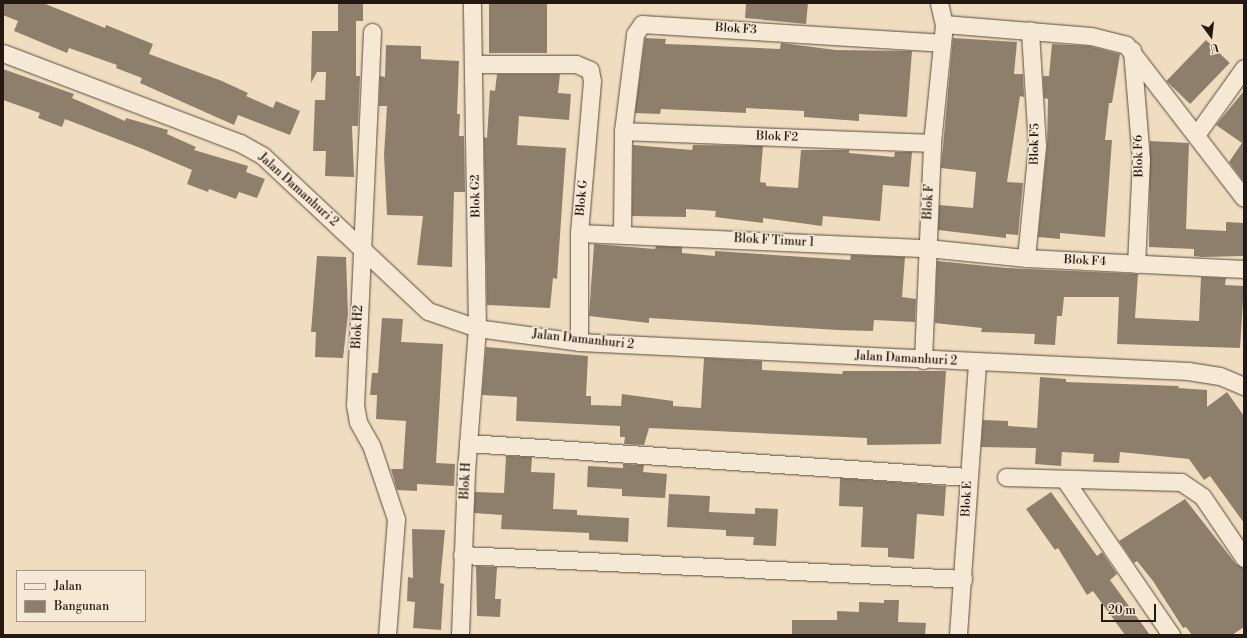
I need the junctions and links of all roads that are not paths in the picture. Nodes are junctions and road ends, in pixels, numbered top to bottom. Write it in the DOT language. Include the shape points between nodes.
graph roads {
  1 [pos="472,3"];
  2 [pos="939,3"];
  3 [pos="944,24"];
  4 [pos="1030,30"];
  5 [pos="372,32"];
  6 [pos="940,43"];
  7 [pos="1132,50"];
  8 [pos="3,53"];
  9 [pos="475,64"];
  10 [pos="1244,68"];
  11 [pos="623,131"];
  12 [pos="1196,135"];
  13 [pos="932,143"];
  14 [pos="1244,198"];
  15 [pos="579,233"];
  16 [pos="622,234"];
  17 [pos="927,248"];
  18 [pos="362,249"];
  19 [pos="1026,258"];
  20 [pos="1136,264"];
  21 [pos="1244,270"];
  22 [pos="477,328"];
  23 [pos="579,342"];
  24 [pos="923,360"];
  25 [pos="977,362"];
  26 [pos="1244,386"];
  27 [pos="468,443"];
  28 [pos="968,477"];
  29 [pos="1006,477"];
  30 [pos="1065,480"];
  31 [pos="462,555"];
  32 [pos="1244,558"];
  33 [pos="963,579"];
  34 [pos="386,635"];
  35 [pos="460,635"];
  36 [pos="958,635"];
  37 [pos="1170,635"];
  1 -- 9 [label="street, Blok G2"];
  2 -- 3 [label="street"];
  3 -- 4 [label="street"];
  3 -- 6 [label="street, Blok F"];
  4 -- 7 [label="street" via="1108,39"];
  4 -- 19 [label="street, Blok F5" via="1036,146"];
  5 -- 18 [label="street, Blok H2"];
  6 -- 11 [label="street, Blok F3" via="642,24 635,34"];
  6 -- 13 [label="street, Blok F"];
  7 -- 12 [label="street"];
  7 -- 20 [label="street, Blok F6" via="1141,159"];
  8 -- 18 [label="street, Jalan Damanhuri 2" via="240,143 263,156"];
  9 -- 15 [label="street, Blok G" via="576,64 590,70 592,82"];
  9 -- 22 [label="street, Blok G2"];
  10 -- 12 [label="street"];
  11 -- 13 [label="street, Blok F2"];
  11 -- 16 [label="street"];
  12 -- 14 [label="street"];
  13 -- 17 [label="street, Blok F"];
  15 -- 16 [label="street, Blok F Timur 1"];
  15 -- 23 [label="street, Blok G"];
  16 -- 17 [label="street, Blok F Timur 1"];
  17 -- 19 [label="street, Blok F4"];
  17 -- 24 [label="street, Blok F"];
  18 -- 22 [label="street, Jalan Damanhuri 2" via="428,311"];
  18 -- 34 [label="street, Blok H2" via="355,404 358,422 371,445 396,519"];
  19 -- 20 [label="street, Blok F4"];
  20 -- 21 [label="street, Blok F4"];
  22 -- 23 [label="street, Jalan Damanhuri 2"];
  22 -- 27 [label="street, Blok H"];
  23 -- 24 [label="street, Jalan Damanhuri 2"];
  24 -- 25 [label="street, Jalan Damanhuri 2"];
  25 -- 26 [label="street, Jalan Damanhuri 2" via="1188,370 1220,376"];
  25 -- 28 [label="street, Blok E"];
  27 -- 28 [label="street"];
  27 -- 31 [label="street, Blok H"];
  28 -- 33 [label="street, Blok E"];
  29 -- 30 [label="street"];
  30 -- 32 [label="street" via="1181,482 1202,496"];
  30 -- 37 [label="street"];
  31 -- 33 [label="street"];
  31 -- 35 [label="street, Blok H"];
  33 -- 36 [label="street, Blok E"];
}
